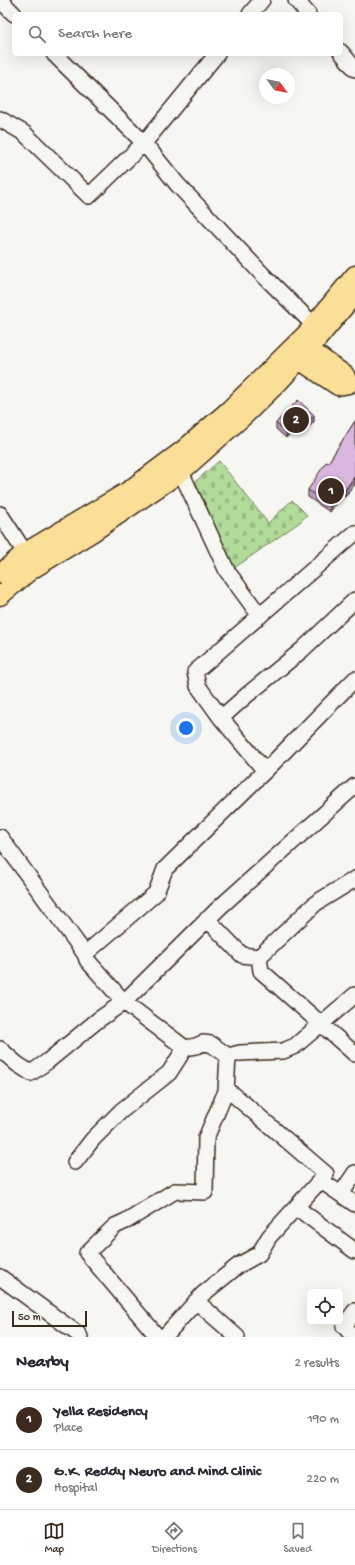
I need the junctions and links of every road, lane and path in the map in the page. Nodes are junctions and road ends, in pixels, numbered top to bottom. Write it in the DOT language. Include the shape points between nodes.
graph roads {
  1 [pos="0,0"];
  2 [pos="262,0"];
  3 [pos="296,0"];
  4 [pos="12,12"];
  5 [pos="252,12"];
  6 [pos="306,12"];
  7 [pos="343,54"];
  8 [pos="56,56"];
  9 [pos="215,56"];
  10 [pos="355,68"];
  11 [pos="0,119"];
  12 [pos="144,143"];
  13 [pos="355,275"];
  14 [pos="355,294"];
  15 [pos="318,330"];
  16 [pos="304,355"];
  17 [pos="352,386"];
  18 [pos="181,472"];
  19 [pos="0,514"];
  20 [pos="70,526"];
  21 [pos="355,533"];
  22 [pos="81,540"];
  23 [pos="24,553"];
  24 [pos="35,568"];
  25 [pos="0,574"];
  26 [pos="0,596"];
  27 [pos="355,600"];
  28 [pos="260,616"];
  29 [pos="355,679"];
  30 [pos="221,718"];
  31 [pos="265,771"];
  32 [pos="355,786"];
  33 [pos="0,837"];
  34 [pos="355,879"];
  35 [pos="207,919"];
  36 [pos="85,954"];
  37 [pos="259,957"];
  38 [pos="355,995"];
  39 [pos="124,1002"];
  40 [pos="320,1024"];
  41 [pos="185,1048"];
  42 [pos="0,1049"];
  43 [pos="355,1054"];
  44 [pos="228,1056"];
  45 [pos="226,1091"];
  46 [pos="75,1162"];
  47 [pos="355,1173"];
  48 [pos="320,1180"];
  49 [pos="341,1194"];
  50 [pos="355,1204"];
  51 [pos="296,1207"];
  52 [pos="355,1251"];
  53 [pos="0,1277"];
  54 [pos="196,1301"];
  55 [pos="355,1311"];
  56 [pos="80,1337"];
  57 [pos="158,1337"];
  58 [pos="164,1337"];
  59 [pos="237,1337"];
  60 [pos="354,1337"];
  1 -- 4 [label="street"];
  2 -- 5 [label="street"];
  3 -- 6 [label="street"];
  7 -- 10 [label="street"];
  8 -- 12 [label="street"];
  9 -- 12 [label="street"];
  11 -- 12 [label="street" via="24,133 89,196"];
  12 -- 15 [label="street" via="177,184"];
  13 -- 15 [label="main road"];
  14 -- 15 [label="main road"];
  15 -- 16 [label="main road"];
  15 -- 20 [label="main road" via="184,450 128,491"];
  16 -- 17 [label="main road" via="345,375"];
  16 -- 18 [label="main road" via="245,415"];
  18 -- 22 [label="main road"];
  18 -- 28 [label="street" via="227,571"];
  19 -- 23 [label="street"];
  20 -- 22 [label="main road"];
  20 -- 23 [label="main road"];
  21 -- 28 [label="street"];
  22 -- 24 [label="main road"];
  23 -- 24 [label="street"];
  23 -- 25 [label="main road"];
  24 -- 26 [label="main road"];
  27 -- 30 [label="street" via="302,650"];
  28 -- 30 [label="street" via="195,672 198,686"];
  29 -- 31 [label="street"];
  30 -- 31 [label="street"];
  31 -- 36 [label="street" via="165,869 156,893"];
  32 -- 35 [label="street"];
  33 -- 36 [label="street"];
  34 -- 37 [label="street" via="316,903"];
  35 -- 37 [label="street" via="242,954"];
  35 -- 39 [label="street"];
  36 -- 39 [label="street" via="87,960"];
  37 -- 40 [label="street" via="261,971"];
  38 -- 40 [label="street"];
  39 -- 41 [label="street"];
  39 -- 42 [label="street" via="31,1073"];
  40 -- 43 [label="street"];
  40 -- 44 [label="street" via="295,1046 283,1051 240,1052"];
  41 -- 44 [label="street" via="203,1043 211,1044"];
  41 -- 46 [label="street" via="169,1073 121,1110"];
  44 -- 45 [label="street"];
  45 -- 48 [label="street" via="234,1095 326,1174"];
  45 -- 57 [label="street" via="206,1138 205,1192 176,1191 115,1226 86,1253"];
  47 -- 49 [label="street"];
  48 -- 49 [label="street"];
  48 -- 51 [label="street"];
  49 -- 50 [label="street"];
  51 -- 52 [label="street"];
  51 -- 54 [label="street" via="269,1237 259,1254 238,1265"];
  53 -- 56 [label="street"];
  54 -- 58 [label="street"];
  54 -- 59 [label="street"];
  55 -- 60 [label="street" via="344,1326"];
}
